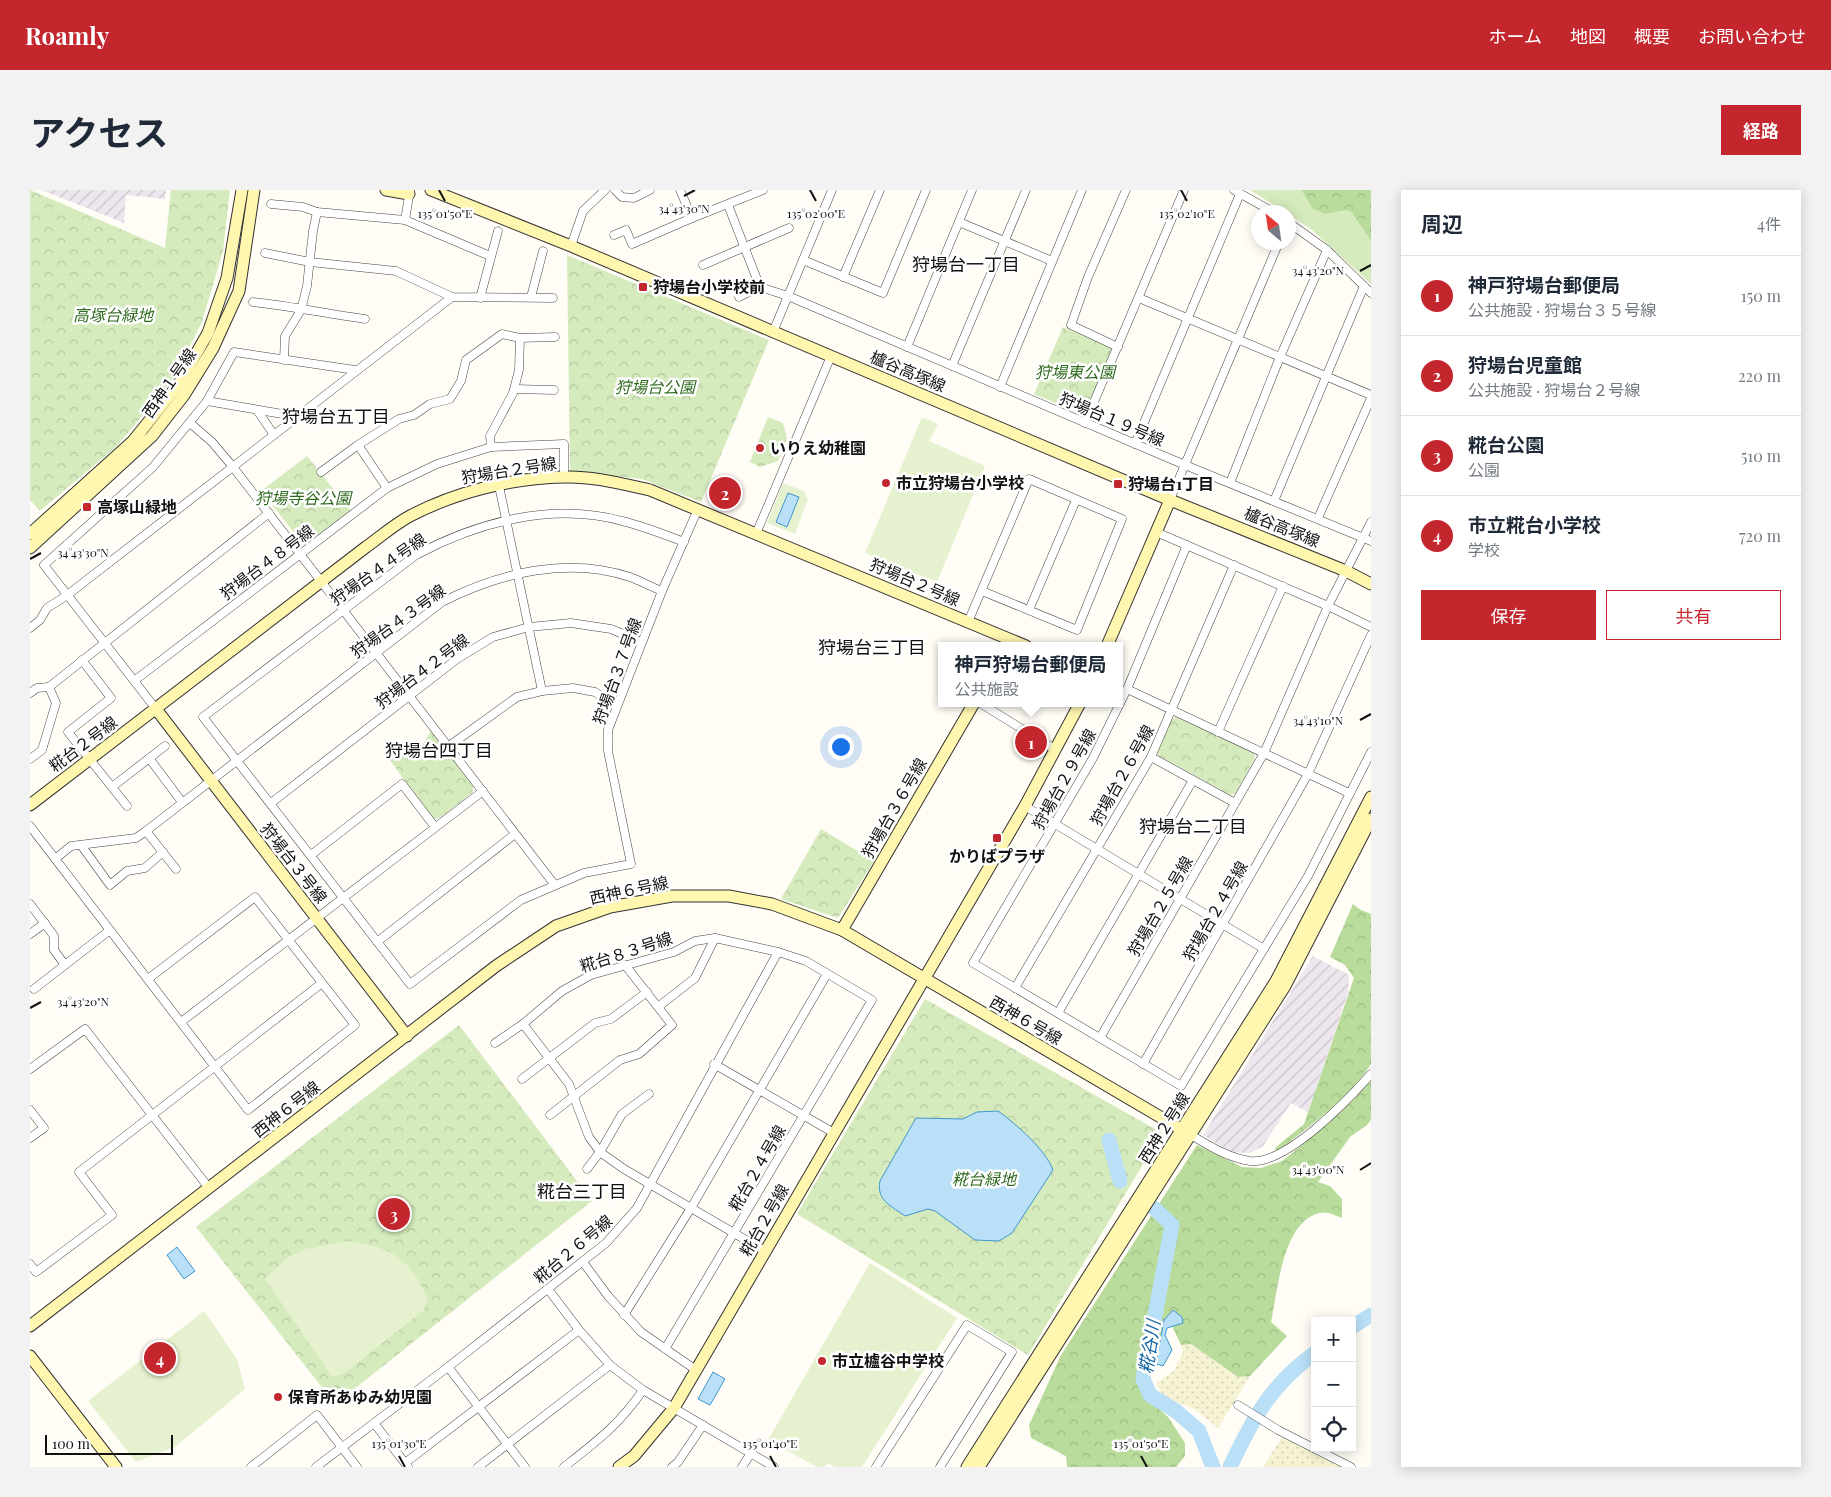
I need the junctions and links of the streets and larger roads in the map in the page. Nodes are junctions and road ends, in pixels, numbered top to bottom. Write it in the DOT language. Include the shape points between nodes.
graph roads {
  1 [pos="242,190"];
  2 [pos="254,190"];
  3 [pos="386,190"];
  4 [pos="431,190"];
  5 [pos="605,190"];
  6 [pos="615,190"];
  7 [pos="650,190"];
  8 [pos="680,190"];
  9 [pos="763,190"];
  10 [pos="832,190"];
  11 [pos="880,190"];
  12 [pos="926,190"];
  13 [pos="972,190"];
  14 [pos="1026,190"];
  15 [pos="1082,190"];
  16 [pos="1126,190"];
  17 [pos="1184,190"];
  18 [pos="409,192"];
  19 [pos="1237,192"];
  20 [pos="271,204"];
  21 [pos="728,205"];
  22 [pos="1260,205"];
  23 [pos="317,212"];
  24 [pos="692,218"];
  25 [pos="405,220"];
  26 [pos="959,222"];
  27 [pos="789,228"];
  28 [pos="1296,228"];
  29 [pos="498,231"];
  30 [pos="614,234"];
  31 [pos="1005,241"];
  32 [pos="571,246"];
  33 [pos="744,248"];
  34 [pos="1276,250"];
  35 [pos="1327,250"];
  36 [pos="543,251"];
  37 [pos="265,253"];
  38 [pos="490,256"];
  39 [pos="803,260"];
  40 [pos="1052,261"];
  41 [pos="310,262"];
  42 [pos="703,265"];
  43 [pos="843,277"];
  44 [pos="1364,286"];
  45 [pos="760,287"];
  46 [pos="1371,293"];
  47 [pos="739,296"];
  48 [pos="788,296"];
  49 [pos="452,297"];
  50 [pos="530,297"];
  51 [pos="480,298"];
  52 [pos="553,298"];
  53 [pos="1139,298"];
  54 [pos="253,302"];
  55 [pos="301,310"];
  56 [pos="1188,318"];
  57 [pos="366,319"];
  58 [pos="774,332"];
  59 [pos="555,337"];
  60 [pos="520,338"];
  61 [pos="1237,338"];
  62 [pos="907,347"];
  63 [pos="1118,348"];
  64 [pos="831,356"];
  65 [pos="1280,357"];
  66 [pos="284,360"];
  67 [pos="952,366"];
  68 [pos="355,370"];
  69 [pos="1326,376"];
  70 [pos="1000,387"];
  71 [pos="514,389"];
  72 [pos="554,390"];
  73 [pos="1371,396"];
  74 [pos="207,401"];
  75 [pos="257,410"];
  76 [pos="300,417"];
  77 [pos="1085,423"];
  78 [pos="190,424"];
  79 [pos="274,435"];
  80 [pos="1135,444"];
  81 [pos="358,445"];
  82 [pos="491,447"];
  83 [pos="1185,465"];
  84 [pos="233,467"];
  85 [pos="321,472"];
  86 [pos="564,477"];
  87 [pos="1230,483"];
  88 [pos="499,486"];
  89 [pos="387,488"];
  90 [pos="1076,500"];
  91 [pos="1170,500"];
  92 [pos="1274,500"];
  93 [pos="698,509"];
  94 [pos="269,513"];
  95 [pos="1318,518"];
  96 [pos="507,521"];
  97 [pos="1371,522"];
  98 [pos="1156,532"];
  99 [pos="30,534"];
  100 [pos="756,534"];
  101 [pos="1368,539"];
  102 [pos="684,542"];
  103 [pos="1187,545"];
  104 [pos="30,548"];
  105 [pos="300,553"];
  106 [pos="1234,565"];
  107 [pos="1346,571"];
  108 [pos="518,574"];
  109 [pos="322,581"];
  110 [pos="1371,584"];
  111 [pos="1283,586"];
  112 [pos="662,591"];
  113 [pos="982,591"];
  114 [pos="66,596"];
  115 [pos="1328,606"];
  116 [pos="344,610"];
  117 [pos="1029,610"];
  118 [pos="968,622"];
  119 [pos="529,627"];
  120 [pos="1371,627"];
  121 [pos="30,628"];
  122 [pos="1371,635"];
  123 [pos="641,642"];
  124 [pos="1008,642"];
  125 [pos="1109,642"];
  126 [pos="104,643"];
  127 [pos="378,653"];
  128 [pos="82,660"];
  129 [pos="134,681"];
  130 [pos="49,687"];
  131 [pos="1127,689"];
  132 [pos="542,691"];
  133 [pos="30,693"];
  134 [pos="410,696"];
  135 [pos="1123,697"];
  136 [pos="616,705"];
  137 [pos="972,707"];
  138 [pos="986,707"];
  139 [pos="1078,707"];
  140 [pos="1118,707"];
  141 [pos="156,709"];
  142 [pos="1172,710"];
  143 [pos="1218,732"];
  144 [pos="165,746"];
  145 [pos="449,746"];
  146 [pos="1056,750"];
  147 [pos="1371,752"];
  148 [pos="1264,753"];
  149 [pos="1151,757"];
  150 [pos="149,758"];
  151 [pos="30,759"];
  152 [pos="90,759"];
  153 [pos="238,760"];
  154 [pos="1308,774"];
  155 [pos="1193,780"];
  156 [pos="211,781"];
  157 [pos="112,787"];
  158 [pos="483,791"];
  159 [pos="1350,793"];
  160 [pos="1371,797"];
  161 [pos="182,802"];
  162 [pos="271,803"];
  163 [pos="1235,803"];
  164 [pos="30,806"];
  165 [pos="127,806"];
  166 [pos="1025,806"];
  167 [pos="1371,819"];
  168 [pos="1055,824"];
  169 [pos="30,826"];
  170 [pos="435,827"];
  171 [pos="146,831"];
  172 [pos="515,834"];
  173 [pos="81,845"];
  174 [pos="1097,849"];
  175 [pos="163,852"];
  176 [pos="311,855"];
  177 [pos="55,858"];
  178 [pos="176,869"];
  179 [pos="1139,874"];
  180 [pos="554,884"];
  181 [pos="343,898"];
  182 [pos="1181,899"];
  183 [pos="30,904"];
  184 [pos="316,918"];
  185 [pos="45,923"];
  186 [pos="1223,925"];
  187 [pos="110,930"];
  188 [pos="842,930"];
  189 [pos="30,934"];
  190 [pos="715,938"];
  191 [pos="288,940"];
  192 [pos="378,942"];
  193 [pos="1264,949"];
  194 [pos="778,952"];
  195 [pos="65,965"];
  196 [pos="625,965"];
  197 [pos="827,974"];
  198 [pos="148,979"];
  199 [pos="924,979"];
  200 [pos="322,983"];
  201 [pos="1015,988"];
  202 [pos="34,989"];
  203 [pos="647,992"];
  204 [pos="872,1000"];
  205 [pos="658,1007"];
  206 [pos="1058,1013"];
  207 [pos="181,1022"];
  208 [pos="523,1024"];
  209 [pos="407,1036"];
  210 [pos="1100,1038"];
  211 [pos="495,1043"];
  212 [pos="549,1058"];
  213 [pos="714,1064"];
  214 [pos="1143,1064"];
  215 [pos="214,1066"];
  216 [pos="30,1070"];
  217 [pos="1371,1074"];
  218 [pos="522,1079"];
  219 [pos="759,1090"];
  220 [pos="649,1094"];
  221 [pos="573,1096"];
  222 [pos="30,1110"];
  223 [pos="152,1115"];
  224 [pos="550,1115"];
  225 [pos="803,1115"];
  226 [pos="1187,1132"];
  227 [pos="834,1133"];
  228 [pos="30,1138"];
  229 [pos="600,1152"];
  230 [pos="587,1169"];
  231 [pos="650,1185"];
  232 [pos="209,1188"];
  233 [pos="691,1208"];
  234 [pos="734,1234"];
  235 [pos="765,1251"];
  236 [pos="582,1262"];
  237 [pos="30,1264"];
  238 [pos="548,1289"];
  239 [pos="624,1315"];
  240 [pos="30,1326"];
  241 [pos="579,1330"];
  242 [pos="665,1349"];
  243 [pos="30,1356"];
  244 [pos="610,1365"];
  245 [pos="448,1367"];
  246 [pos="696,1370"];
  247 [pos="642,1390"];
  248 [pos="1238,1405"];
  249 [pos="478,1407"];
  250 [pos="674,1408"];
  251 [pos="374,1423"];
  252 [pos="702,1425"];
  253 [pos="508,1444"];
  254 [pos="342,1448"];
  255 [pos="751,1453"];
  256 [pos="406,1465"];
  257 [pos="116,1467"];
  258 [pos="251,1467"];
  259 [pos="316,1467"];
  260 [pos="356,1467"];
  261 [pos="478,1467"];
  262 [pos="525,1467"];
  263 [pos="564,1467"];
  264 [pos="619,1467"];
  265 [pos="672,1467"];
  266 [pos="742,1467"];
  267 [pos="774,1467"];
  268 [pos="876,1467"];
  269 [pos="940,1467"];
  270 [pos="967,1467"];
  271 [pos="979,1467"];
  272 [pos="1350,1467"];
  1 -- 99 [label="street, 西神１号線" via="227,278 208,333 179,384 133,441"];
  2 -- 104 [label="street, 西神１号線" via="239,291 208,356 184,395 152,436"];
  3 -- 18 [label="street"];
  4 -- 32 [label="street, 櫨谷高塚線"];
  5 -- 32 [label="street" via="583,211"];
  6 -- 7 [label="street" via="622,197 634,198"];
  8 -- 24 [label="street"];
  9 -- 21 [label="street"];
  10 -- 39 [label="street"];
  11 -- 43 [label="street"];
  12 -- 43 [label="street" via="883,293"];
  13 -- 26 [label="street"];
  14 -- 31 [label="street"];
  15 -- 40 [label="street"];
  16 -- 63 [label="street" via="1088,276 1071,325"];
  17 -- 53 [label="street"];
  18 -- 25 [label="street"];
  19 -- 22 [label="street"];
  19 -- 56 [label="street"];
  20 -- 23 [label="street" via="303,207"];
  21 -- 24 [label="street"];
  21 -- 33 [label="street"];
  23 -- 25 [label="street"];
  23 -- 41 [label="street"];
  24 -- 30 [label="street" via="632,244 626,230"];
  25 -- 38 [label="street"];
  26 -- 31 [label="street"];
  26 -- 62 [label="street"];
  27 -- 33 [label="street"];
  28 -- 35 [label="street"];
  29 -- 38 [label="street"];
  31 -- 40 [label="street"];
  31 -- 67 [label="street"];
  32 -- 58 [label="street, 櫨谷高塚線"];
  33 -- 42 [label="street"];
  33 -- 45 [label="street"];
  34 -- 61 [label="street"];
  35 -- 44 [label="street"];
  35 -- 65 [label="street"];
  36 -- 50 [label="street"];
  37 -- 41 [label="street"];
  38 -- 51 [label="street"];
  39 -- 43 [label="street"];
  39 -- 48 [label="street"];
  40 -- 70 [label="street"];
  41 -- 49 [label="street" via="396,271"];
  41 -- 55 [label="street"];
  44 -- 46 [label="street"];
  44 -- 69 [label="street"];
  45 -- 47 [label="street"];
  45 -- 48 [label="street, 狩場台１９号線"];
  48 -- 58 [label="street"];
  48 -- 62 [label="street, 狩場台１９号線"];
  49 -- 51 [label="street"];
  49 -- 68 [label="street"];
  50 -- 51 [label="street"];
  50 -- 52 [label="street"];
  53 -- 56 [label="street"];
  53 -- 63 [label="street"];
  54 -- 55 [label="street"];
  55 -- 57 [label="street"];
  55 -- 66 [label="street" via="285,336"];
  56 -- 61 [label="street"];
  56 -- 80 [label="street"];
  58 -- 64 [label="street, 櫨谷高塚線"];
  59 -- 60 [label="street"];
  60 -- 71 [label="street" via="519,370"];
  60 -- 81 [label="street" via="502,334 466,360 461,381 450,399 430,404 414,416 399,420"];
  61 -- 65 [label="street"];
  61 -- 83 [label="street"];
  62 -- 67 [label="street, 狩場台１９号線"];
  63 -- 77 [label="street"];
  64 -- 91 [label="street, 櫨谷高塚線"];
  64 -- 100 [label="street"];
  65 -- 69 [label="street"];
  65 -- 87 [label="street"];
  66 -- 68 [label="street"];
  66 -- 74 [label="street" via="234,352"];
  67 -- 70 [label="street, 狩場台１９号線"];
  68 -- 76 [label="street"];
  69 -- 73 [label="street"];
  69 -- 92 [label="street"];
  70 -- 77 [label="street, 狩場台１９号線"];
  71 -- 72 [label="street"];
  71 -- 82 [label="street" via="490,436"];
  73 -- 95 [label="street"];
  74 -- 75 [label="street"];
  74 -- 78 [label="street"];
  75 -- 76 [label="street"];
  75 -- 79 [label="street"];
  76 -- 79 [label="street"];
  77 -- 80 [label="street, 狩場台１９号線"];
  78 -- 84 [label="street" via="212,442"];
  78 -- 114 [label="street" via="152,467 44,565"];
  79 -- 84 [label="street"];
  80 -- 83 [label="street, 狩場台１９号線"];
  81 -- 85 [label="street"];
  81 -- 89 [label="street"];
  82 -- 86 [label="street, 狩場台４８号線" via="564,444"];
  82 -- 89 [label="street, 狩場台４８号線" via="437,464"];
  83 -- 87 [label="street, 狩場台１９号線"];
  83 -- 91 [label="street"];
  84 -- 94 [label="street"];
  84 -- 114 [label="street"];
  86 -- 88 [label="street, 狩場台２号線"];
  86 -- 93 [label="street, 狩場台２号線" via="603,480 650,490"];
  87 -- 92 [label="street, 狩場台１９号線"];
  88 -- 96 [label="street"];
  88 -- 109 [label="street, 狩場台２号線" via="457,495 408,517"];
  89 -- 105 [label="street, 狩場台４８号線"];
  90 -- 113 [label="street" via="1029,479"];
  90 -- 117 [label="street"];
  90 -- 117 [label="street" via="1122,519 1077,630"];
  91 -- 98 [label="street"];
  91 -- 107 [label="street, 櫨谷高塚線"];
  92 -- 95 [label="street, 狩場台１９号線"];
  93 -- 100 [label="street, 狩場台２号線"];
  93 -- 102 [label="street, 狩場台３７号線"];
  94 -- 105 [label="street"];
  94 -- 126 [label="street"];
  95 -- 101 [label="street, 狩場台１９号線"];
  96 -- 102 [label="street, 狩場台４４号線" via="545,514 585,515 620,520"];
  96 -- 108 [label="street"];
  96 -- 116 [label="street, 狩場台４４号線" via="476,528 416,555"];
  97 -- 101 [label="street, 狩場台２５号線"];
  98 -- 103 [label="street"];
  98 -- 125 [label="street"];
  100 -- 118 [label="street, 狩場台２号線"];
  101 -- 107 [label="street, 狩場台２５号線"];
  102 -- 112 [label="street, 狩場台３７号線"];
  103 -- 106 [label="street"];
  103 -- 131 [label="street, 狩場台２９号線"];
  105 -- 109 [label="street"];
  105 -- 129 [label="street, 狩場台４８号線"];
  106 -- 111 [label="street"];
  106 -- 142 [label="street, 狩場台２６号線"];
  107 -- 110 [label="street, 櫨谷高塚線"];
  107 -- 115 [label="street, 狩場台２５号線"];
  108 -- 112 [label="street, 狩場台４３号線" via="561,568 603,571 630,577"];
  108 -- 119 [label="street"];
  108 -- 127 [label="street, 狩場台４３号線" via="470,588 442,602"];
  109 -- 116 [label="street"];
  109 -- 141 [label="street, 狩場台２号線"];
  111 -- 115 [label="street"];
  111 -- 143 [label="street"];
  112 -- 123 [label="street, 狩場台３７号線"];
  113 -- 117 [label="street"];
  113 -- 118 [label="street"];
  114 -- 121 [label="street" via="47,608"];
  114 -- 126 [label="street"];
  115 -- 120 [label="street"];
  115 -- 148 [label="street, 狩場台２５号線"];
  116 -- 127 [label="street"];
  116 -- 153 [label="street, 狩場台４４号線" via="203,717"];
  118 -- 124 [label="street, 狩場台２号線"];
  119 -- 123 [label="street, 狩場台４２号線" via="571,623 611,629"];
  119 -- 132 [label="street"];
  119 -- 134 [label="street, 狩場台４２号線" via="493,637 457,659"];
  122 -- 154 [label="street, 狩場台２４号線"];
  123 -- 136 [label="street, 狩場台３７号線"];
  126 -- 128 [label="street"];
  126 -- 129 [label="street"];
  127 -- 134 [label="street"];
  127 -- 153 [label="street, 狩場台４３号線"];
  128 -- 130 [label="street"];
  128 -- 152 [label="street" via="111,698 68,732"];
  129 -- 141 [label="street"];
  130 -- 133 [label="street" via="37,688"];
  130 -- 151 [label="street" via="56,703 42,750"];
  131 -- 135 [label="street, 狩場台２９号線"];
  131 -- 142 [label="street"];
  132 -- 136 [label="street" via="573,688 595,692"];
  132 -- 145 [label="street" via="517,697"];
  134 -- 145 [label="street"];
  134 -- 162 [label="street, 狩場台４２号線"];
  136 -- 180 [label="street, 狩場台３７号線" via="608,730 608,751 631,864"];
  137 -- 188 [label="street, 狩場台３６号線"];
  138 -- 146 [label="street"];
  139 -- 146 [label="street, 糀台２号線"];
  140 -- 168 [label="street, 狩場台２９号線"];
  141 -- 152 [label="street, 糀台２号線"];
  141 -- 156 [label="street, 狩場台３号線"];
  142 -- 143 [label="street"];
  142 -- 149 [label="street, 狩場台２６号線"];
  143 -- 148 [label="street"];
  144 -- 150 [label="street"];
  145 -- 158 [label="street"];
  146 -- 166 [label="street, 糀台２号線"];
  147 -- 159 [label="street"];
  148 -- 154 [label="street"];
  148 -- 163 [label="street, 狩場台２５号線"];
  149 -- 155 [label="street"];
  149 -- 174 [label="street, 狩場台２６号線"];
  150 -- 157 [label="street"];
  150 -- 161 [label="street"];
  152 -- 157 [label="street"];
  152 -- 164 [label="street, 糀台２号線"];
  153 -- 156 [label="street, 狩場台４３号線"];
  153 -- 162 [label="street"];
  154 -- 159 [label="street"];
  154 -- 186 [label="street, 狩場台２４号線"];
  155 -- 163 [label="street"];
  155 -- 179 [label="street"];
  156 -- 161 [label="street, 狩場台４３号線"];
  156 -- 184 [label="street, 狩場台３号線"];
  157 -- 165 [label="street"];
  158 -- 170 [label="street"];
  158 -- 172 [label="street"];
  159 -- 193 [label="street" via="1308,876"];
  160 -- 226 [label="street, 西神２号線" via="1276,981"];
  161 -- 171 [label="street, 狩場台４３号線"];
  162 -- 176 [label="street"];
  163 -- 182 [label="street, 狩場台２５号線"];
  166 -- 168 [label="street"];
  166 -- 199 [label="street, 糀台２号線"];
  167 -- 226 [label="street, 西神２号線" via="1285,986"];
  168 -- 174 [label="street"];
  168 -- 201 [label="street, 狩場台２９号線" via="973,963"];
  169 -- 177 [label="street"];
  170 -- 176 [label="street" via="402,784"];
  170 -- 181 [label="street"];
  171 -- 173 [label="street, 狩場台４３号線" via="136,838"];
  171 -- 175 [label="street"];
  172 -- 180 [label="street"];
  172 -- 192 [label="street"];
  173 -- 175 [label="street" via="110,884 127,871 145,868"];
  173 -- 177 [label="street, 狩場台４３号線" via="71,846"];
  174 -- 179 [label="street"];
  174 -- 201 [label="street, 狩場台２６号線"];
  175 -- 178 [label="street"];
  176 -- 181 [label="street"];
  177 -- 187 [label="street"];
  179 -- 182 [label="street"];
  179 -- 206 [label="street"];
  180 -- 192 [label="street, 狩場台３７号線" via="520,900 410,984"];
  181 -- 184 [label="street"];
  181 -- 192 [label="street"];
  182 -- 186 [label="street"];
  182 -- 210 [label="street, 狩場台２５号線"];
  183 -- 185 [label="street"];
  184 -- 191 [label="street"];
  184 -- 209 [label="street, 狩場台３号線"];
  185 -- 189 [label="street"];
  185 -- 195 [label="street" via="54,936 54,950"];
  186 -- 193 [label="street"];
  186 -- 214 [label="street, 狩場台２４号線"];
  187 -- 195 [label="street"];
  187 -- 198 [label="street"];
  188 -- 199 [label="street, 西神６号線"];
  188 -- 209 [label="street, 西神６号線" via="772,904 729,896 672,896 610,907 556,926 496,966"];
  190 -- 194 [label="street, 糀台８３号線"];
  190 -- 196 [label="street, 糀台８３号線" via="695,941 674,952"];
  190 -- 205 [label="street" via="695,978"];
  191 -- 198 [label="street" via="255,897"];
  191 -- 200 [label="street"];
  191 -- 207 [label="street"];
  193 -- 214 [label="street" via="1181,1086"];
  194 -- 197 [label="street, 糀台８３号線" via="806,961"];
  194 -- 213 [label="street, 糀台２６号線"];
  195 -- 202 [label="street"];
  196 -- 203 [label="street"];
  196 -- 208 [label="street, 糀台８３号線" via="591,975 562,991"];
  197 -- 204 [label="street, 糀台８３号線"];
  197 -- 219 [label="street"];
  198 -- 207 [label="street"];
  199 -- 226 [label="street, 西神６号線"];
  199 -- 227 [label="street, 糀台２号線"];
  200 -- 215 [label="street"];
  200 -- 215 [label="street" via="355,1026 248,1110"];
  201 -- 206 [label="street"];
  203 -- 205 [label="street"];
  203 -- 212 [label="street" via="611,1019 594,1023"];
  204 -- 225 [label="street, 糀台２４号線"];
  205 -- 221 [label="street" via="672,1026 639,1054 620,1060"];
  206 -- 210 [label="street"];
  207 -- 215 [label="street"];
  208 -- 211 [label="street, 糀台８３号線"];
  208 -- 212 [label="street"];
  209 -- 232 [label="street, 西神６号線"];
  210 -- 214 [label="street"];
  212 -- 218 [label="street"];
  212 -- 221 [label="street" via="569,1084"];
  213 -- 219 [label="street"];
  213 -- 231 [label="street, 糀台２６号線"];
  215 -- 223 [label="street"];
  216 -- 223 [label="street" via="84,1029"];
  217 -- 226 [label="street" via="1304,1139 1274,1157 1252,1161 1230,1157"];
  219 -- 225 [label="street"];
  219 -- 233 [label="street"];
  220 -- 229 [label="street" via="622,1114"];
  221 -- 224 [label="street"];
  221 -- 229 [label="street" via="589,1137"];
  222 -- 228 [label="street" via="44,1128"];
  223 -- 232 [label="street"];
  223 -- 237 [label="street" via="79,1172 112,1215 36,1272"];
  225 -- 227 [label="street"];
  225 -- 234 [label="street, 糀台２４号線"];
  226 -- 270 [label="street, 西神２号線"];
  226 -- 271 [label="street, 西神２号線"];
  227 -- 235 [label="street, 糀台２号線"];
  229 -- 230 [label="street"];
  229 -- 231 [label="street"];
  231 -- 233 [label="street"];
  231 -- 236 [label="street, 糀台２６号線" via="620,1229"];
  232 -- 240 [label="street, 西神６号線"];
  233 -- 234 [label="street"];
  233 -- 239 [label="street"];
  234 -- 235 [label="street"];
  234 -- 242 [label="street, 糀台２４号線"];
  235 -- 246 [label="street, 糀台２号線"];
  236 -- 238 [label="street, 糀台２６号線"];
  236 -- 239 [label="street"];
  238 -- 241 [label="street"];
  238 -- 245 [label="street, 糀台２６号線"];
  239 -- 242 [label="street"];
  241 -- 244 [label="street"];
  241 -- 249 [label="street"];
  242 -- 246 [label="street"];
  243 -- 257 [label="street"];
  244 -- 247 [label="street"];
  244 -- 253 [label="street"];
  245 -- 249 [label="street"];
  245 -- 251 [label="street, 糀台２６号線"];
  246 -- 250 [label="street, 糀台２号線"];
  247 -- 250 [label="street"];
  247 -- 263 [label="street" via="611,1431"];
  248 -- 272 [label="street"];
  249 -- 253 [label="street"];
  249 -- 256 [label="street"];
  250 -- 252 [label="street"];
  250 -- 264 [label="street, 糀台２号線" via="634,1456"];
  251 -- 254 [label="street, 糀台２６号線"];
  251 -- 256 [label="street"];
  252 -- 255 [label="street"];
  252 -- 265 [label="street"];
  253 -- 261 [label="street"];
  253 -- 262 [label="street"];
  254 -- 258 [label="street" via="317,1415"];
  254 -- 259 [label="street, 糀台２６号線"];
  254 -- 260 [label="street"];
  255 -- 266 [label="street"];
  255 -- 267 [label="street"];
  268 -- 269 [label="street" via="967,1325 1012,1352"];
}
